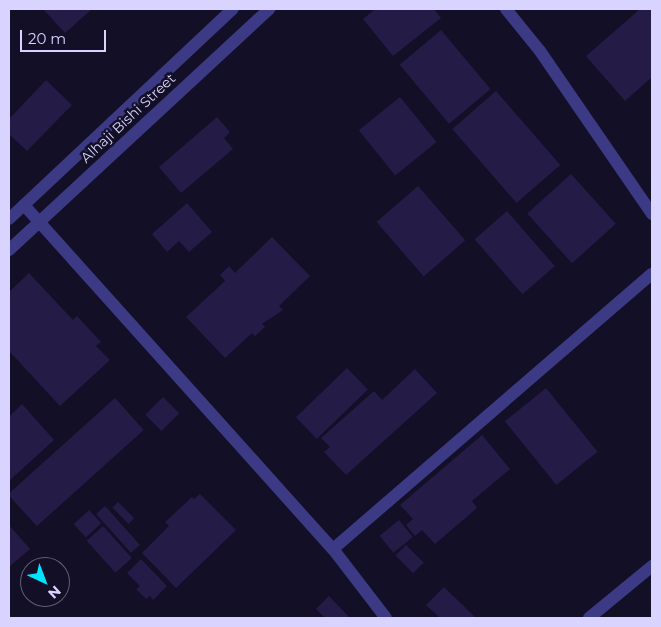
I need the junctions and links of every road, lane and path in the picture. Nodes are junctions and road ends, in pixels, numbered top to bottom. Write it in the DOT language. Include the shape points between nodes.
graph roads {
  1 [pos="232,9"];
  2 [pos="269,9"];
  3 [pos="506,9"];
  4 [pos="24,205"];
  5 [pos="652,214"];
  6 [pos="9,220"];
  7 [pos="39,221"];
  8 [pos="9,250"];
  9 [pos="652,274"];
  10 [pos="333,550"];
  11 [pos="652,566"];
  12 [pos="386,618"];
  13 [pos="589,618"];
  1 -- 4 [label="street, Alhaji Bishi Street"];
  2 -- 7 [label="street, Alhaji Bishi Street"];
  3 -- 5 [label="street" via="540,51"];
  4 -- 6 [label="street, Alhaji Bishi Street"];
  4 -- 7 [label="street"];
  7 -- 8 [label="street, Alhaji Bishi Street"];
  7 -- 10 [label="street"];
  9 -- 10 [label="street"];
  10 -- 12 [label="street"];
  11 -- 13 [label="street"];
}
